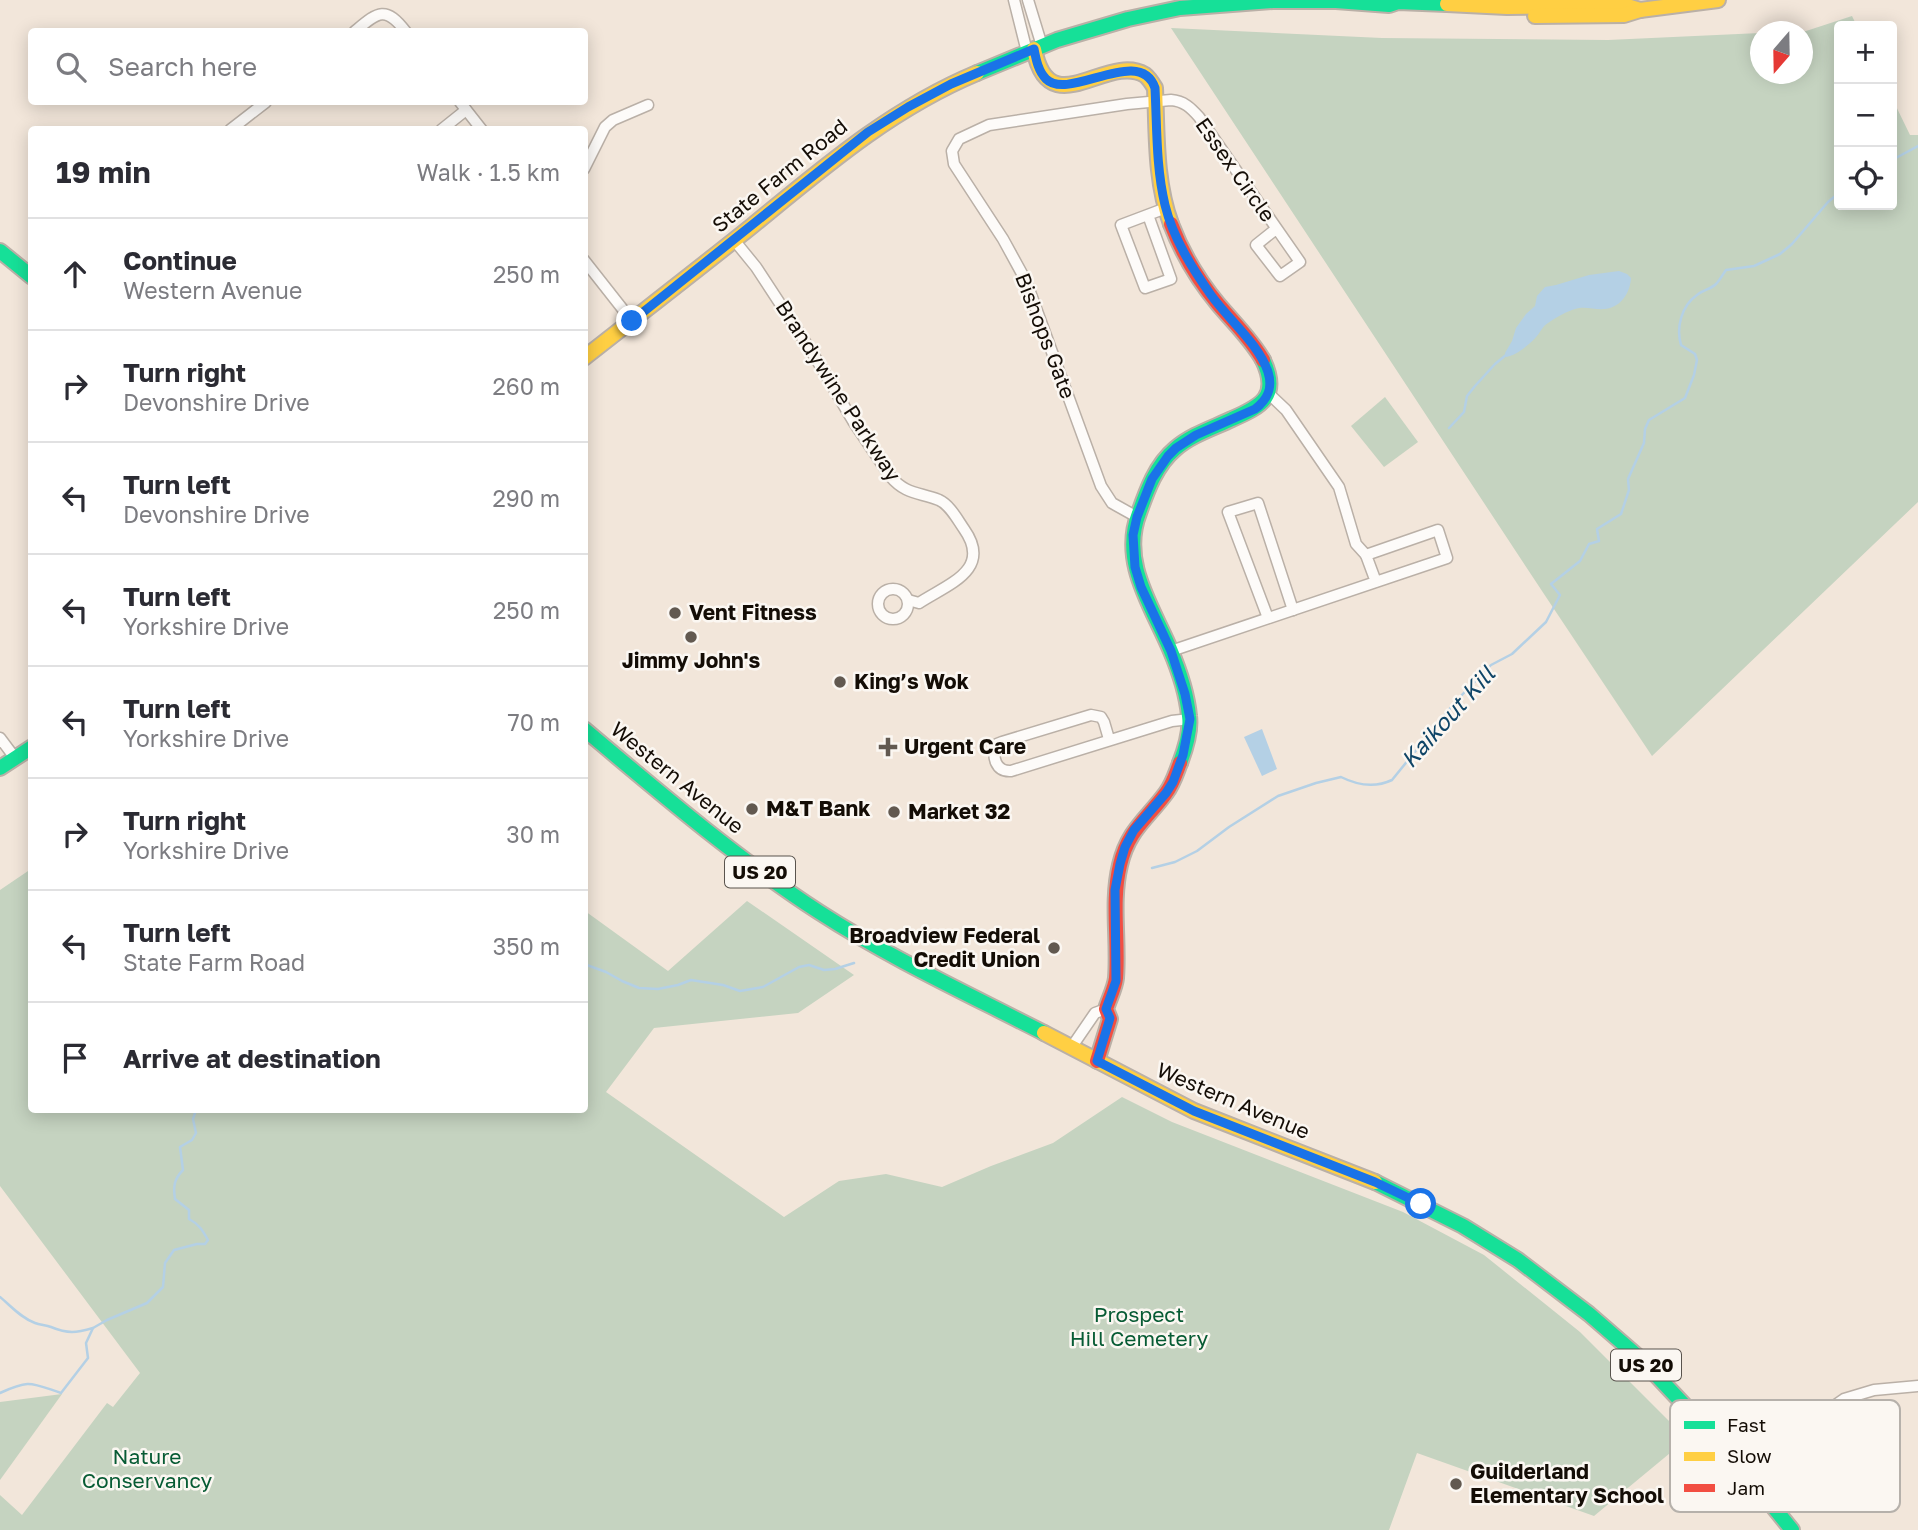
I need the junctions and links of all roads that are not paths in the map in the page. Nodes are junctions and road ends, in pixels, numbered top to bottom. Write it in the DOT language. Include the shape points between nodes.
graph roads {
  1 [pos="1014,0"];
  2 [pos="1028,0"];
  3 [pos="1718,0"];
  4 [pos="1375,2"];
  5 [pos="1198,3"];
  6 [pos="1179,4"];
  7 [pos="359,28"];
  8 [pos="403,28"];
  9 [pos="1034,49"];
  10 [pos="1156,102"];
  11 [pos="648,104"];
  12 [pos="262,105"];
  13 [pos="463,106"];
  14 [pos="235,126"];
  15 [pos="445,126"];
  16 [pos="479,126"];
  17 [pos="952,151"];
  18 [pos="588,161"];
  19 [pos="1166,208"];
  20 [pos="1147,215"];
  21 [pos="1276,229"];
  22 [pos="734,240"];
  23 [pos="0,251"];
  24 [pos="588,265"];
  25 [pos="28,274"];
  26 [pos="632,321"];
  27 [pos="588,355"];
  28 [pos="1269,394"];
  29 [pos="1137,517"];
  30 [pos="1366,555"];
  31 [pos="1376,582"];
  32 [pos="908,600"];
  33 [pos="1293,610"];
  34 [pos="1268,618"];
  35 [pos="1171,651"];
  36 [pos="1190,719"];
  37 [pos="588,732"];
  38 [pos="0,738"];
  39 [pos="1109,739"];
  40 [pos="28,750"];
  41 [pos="15,758"];
  42 [pos="0,768"];
  43 [pos="1106,1009"];
  44 [pos="1071,1048"];
  45 [pos="1097,1061"];
  46 [pos="1918,1386"];
  47 [pos="1679,1400"];
  48 [pos="1843,1400"];
  49 [pos="1777,1512"];
  50 [pos="1792,1530"];
  1 -- 9 [label="street"];
  2 -- 9 [label="street" via="1033,10"];
  3 -- 4 [label="main road, State Farm Road" via="1624,15 1513,16 1401,11"];
  4 -- 5 [label="main road, State Farm Road"];
  5 -- 6 [label="main road, State Farm Road"];
  6 -- 9 [label="main road, State Farm Road"];
  7 -- 8 [label="street" via="380,14 393,17"];
  9 -- 10 [label="main road" via="1041,72 1051,83 1065,85 1135,72 1153,83"];
  9 -- 22 [label="main road, State Farm Road" via="951,84 868,132"];
  10 -- 17 [label="street, Essex Circle" via="989,125 959,139"];
  10 -- 19 [label="main road"];
  10 -- 21 [label="street, Essex Circle" via="1178,101 1192,110"];
  11 -- 18 [label="street" via="605,127"];
  12 -- 14 [label="street"];
  13 -- 15 [label="street"];
  13 -- 16 [label="street"];
  17 -- 29 [label="street, Bishops Gate" via="954,164 1026,281 1101,486 1112,503"];
  19 -- 20 [label="street"];
  19 -- 28 [label="main road" via="1195,272 1265,364"];
  20 -- 20 [label="street" via="1121,225 1145,288 1171,279"];
  21 -- 21 [label="street, Essex Circle" via="1300,262 1280,276 1256,245"];
  22 -- 26 [label="main road, State Farm Road"];
  22 -- 32 [label="street, Brandywine Parkway" via="890,476 908,491 944,503 973,543 975,557 967,571 919,603"];
  23 -- 25 [label="main road"];
  24 -- 26 [label="street"];
  26 -- 27 [label="main road, State Farm Road"];
  28 -- 29 [label="main road" via="1255,409 1176,448 1152,479"];
  28 -- 30 [label="street" via="1339,487 1356,544"];
  29 -- 35 [label="main road" via="1135,567"];
  30 -- 31 [label="street"];
  30 -- 31 [label="street" via="1438,530 1447,558"];
  31 -- 33 [label="street"];
  33 -- 34 [label="street"];
  33 -- 34 [label="street" via="1258,503 1228,513"];
  34 -- 35 [label="street"];
  35 -- 36 [label="main road"];
  36 -- 39 [label="street"];
  36 -- 43 [label="main road" via="1173,782 1134,830 1120,864 1115,890 1116,981"];
  37 -- 44 [label="main road, Western Avenue / US 20" via="756,869 820,913"];
  38 -- 41 [label="street"];
  39 -- 39 [label="street" via="1101,717 1091,715 997,744 995,756 997,766 1012,771"];
  40 -- 41 [label="main road"];
  41 -- 42 [label="main road"];
  43 -- 44 [label="street" via="1095,1013"];
  43 -- 45 [label="main road" via="1110,1018"];
  44 -- 45 [label="main road, Western Avenue / US 20"];
  45 -- 47 [label="main road, Western Avenue / US 20" via="1194,1111 1375,1182 1463,1226 1518,1260 1589,1314"];
  46 -- 48 [label="street" via="1874,1390"];
  49 -- 50 [label="main road, Western Avenue / US 20"];
}
